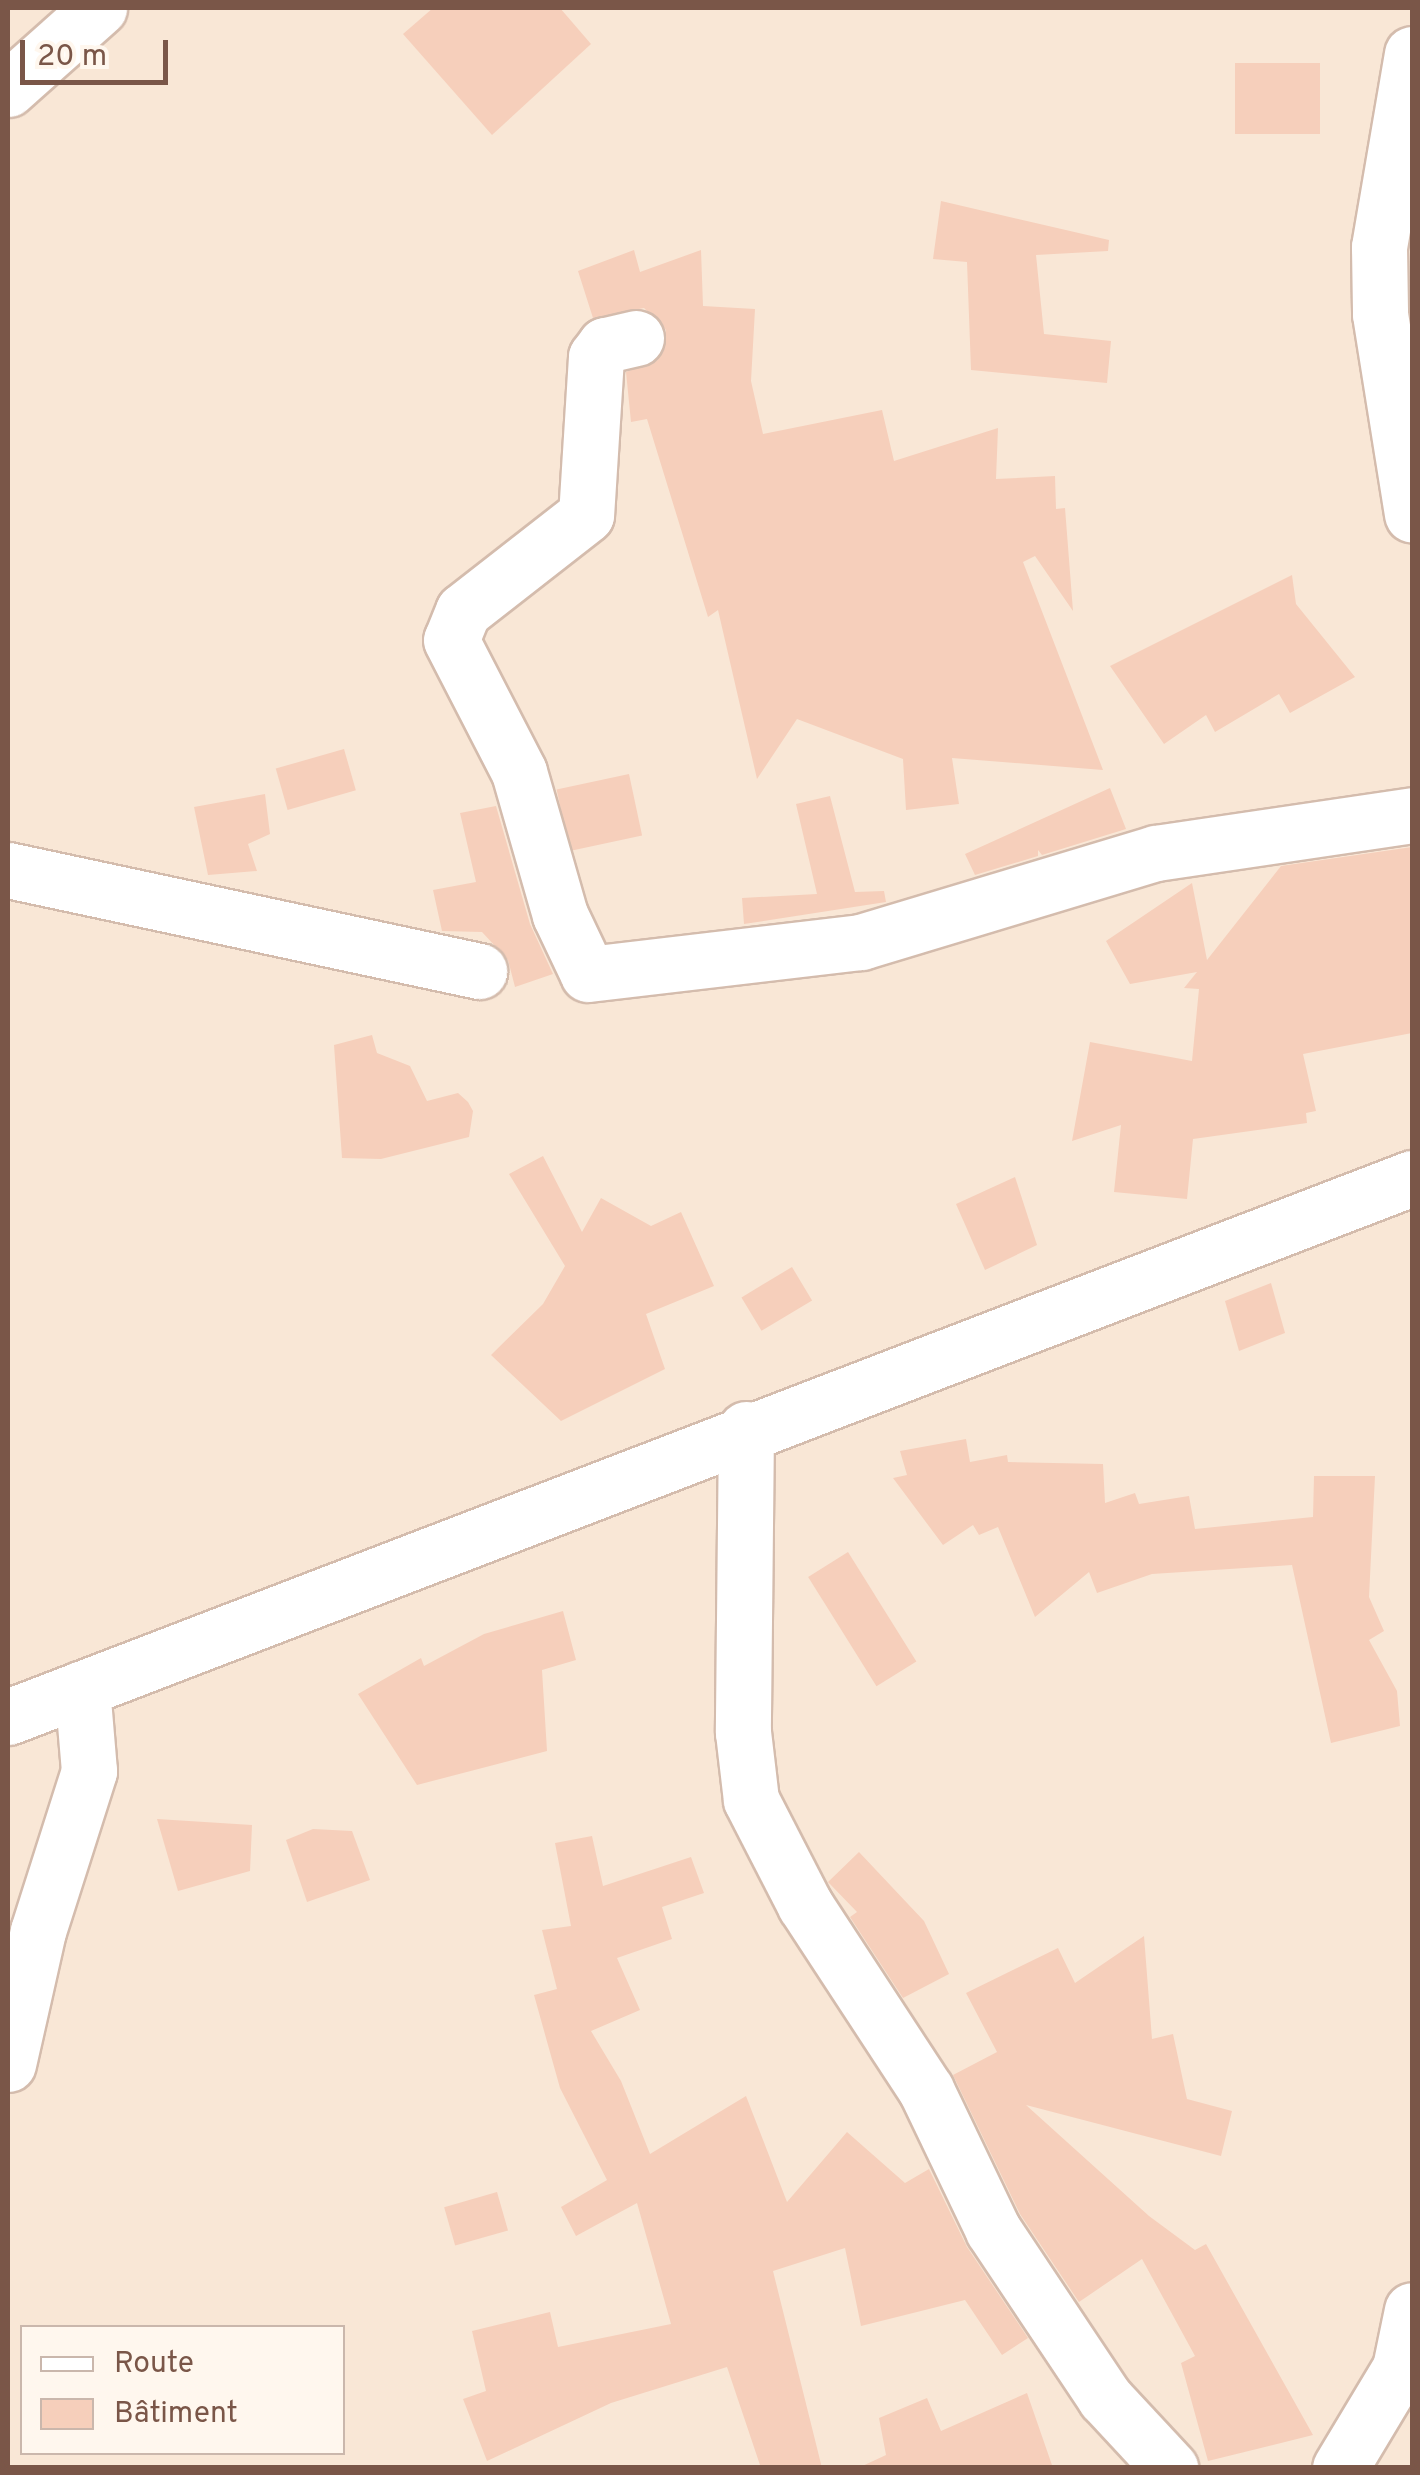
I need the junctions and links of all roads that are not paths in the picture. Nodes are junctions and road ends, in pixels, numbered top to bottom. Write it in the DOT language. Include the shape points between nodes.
graph roads {
  1 [pos="99,8"];
  2 [pos="1412,54"];
  3 [pos="8,89"];
  4 [pos="636,338"];
  5 [pos="1412,514"];
  6 [pos="1412,815"];
  7 [pos="8,870"];
  8 [pos="479,970"];
  9 [pos="1412,1178"];
  10 [pos="746,1429"];
  11 [pos="82,1688"];
  12 [pos="8,1716"];
  13 [pos="8,2064"];
  14 [pos="1412,2310"];
  15 [pos="1170,2468"];
  16 [pos="1340,2468"];
  1 -- 3 [label="street"];
  2 -- 5 [label="street" via="1379,247 1380,314"];
  4 -- 6 [label="street" via="605,345 596,357 586,515 463,611 452,640 519,772 560,916 588,974 862,942 1156,852"];
  7 -- 8 [label="street"];
  9 -- 10 [label="street"];
  10 -- 11 [label="street"];
  10 -- 15 [label="street" via="743,1732 751,1800 806,1904 926,2090 993,2230 1105,2398"];
  11 -- 12 [label="street"];
  11 -- 13 [label="street" via="89,1771 38,1932"];
  14 -- 16 [label="street" via="1400,2368"];
}
